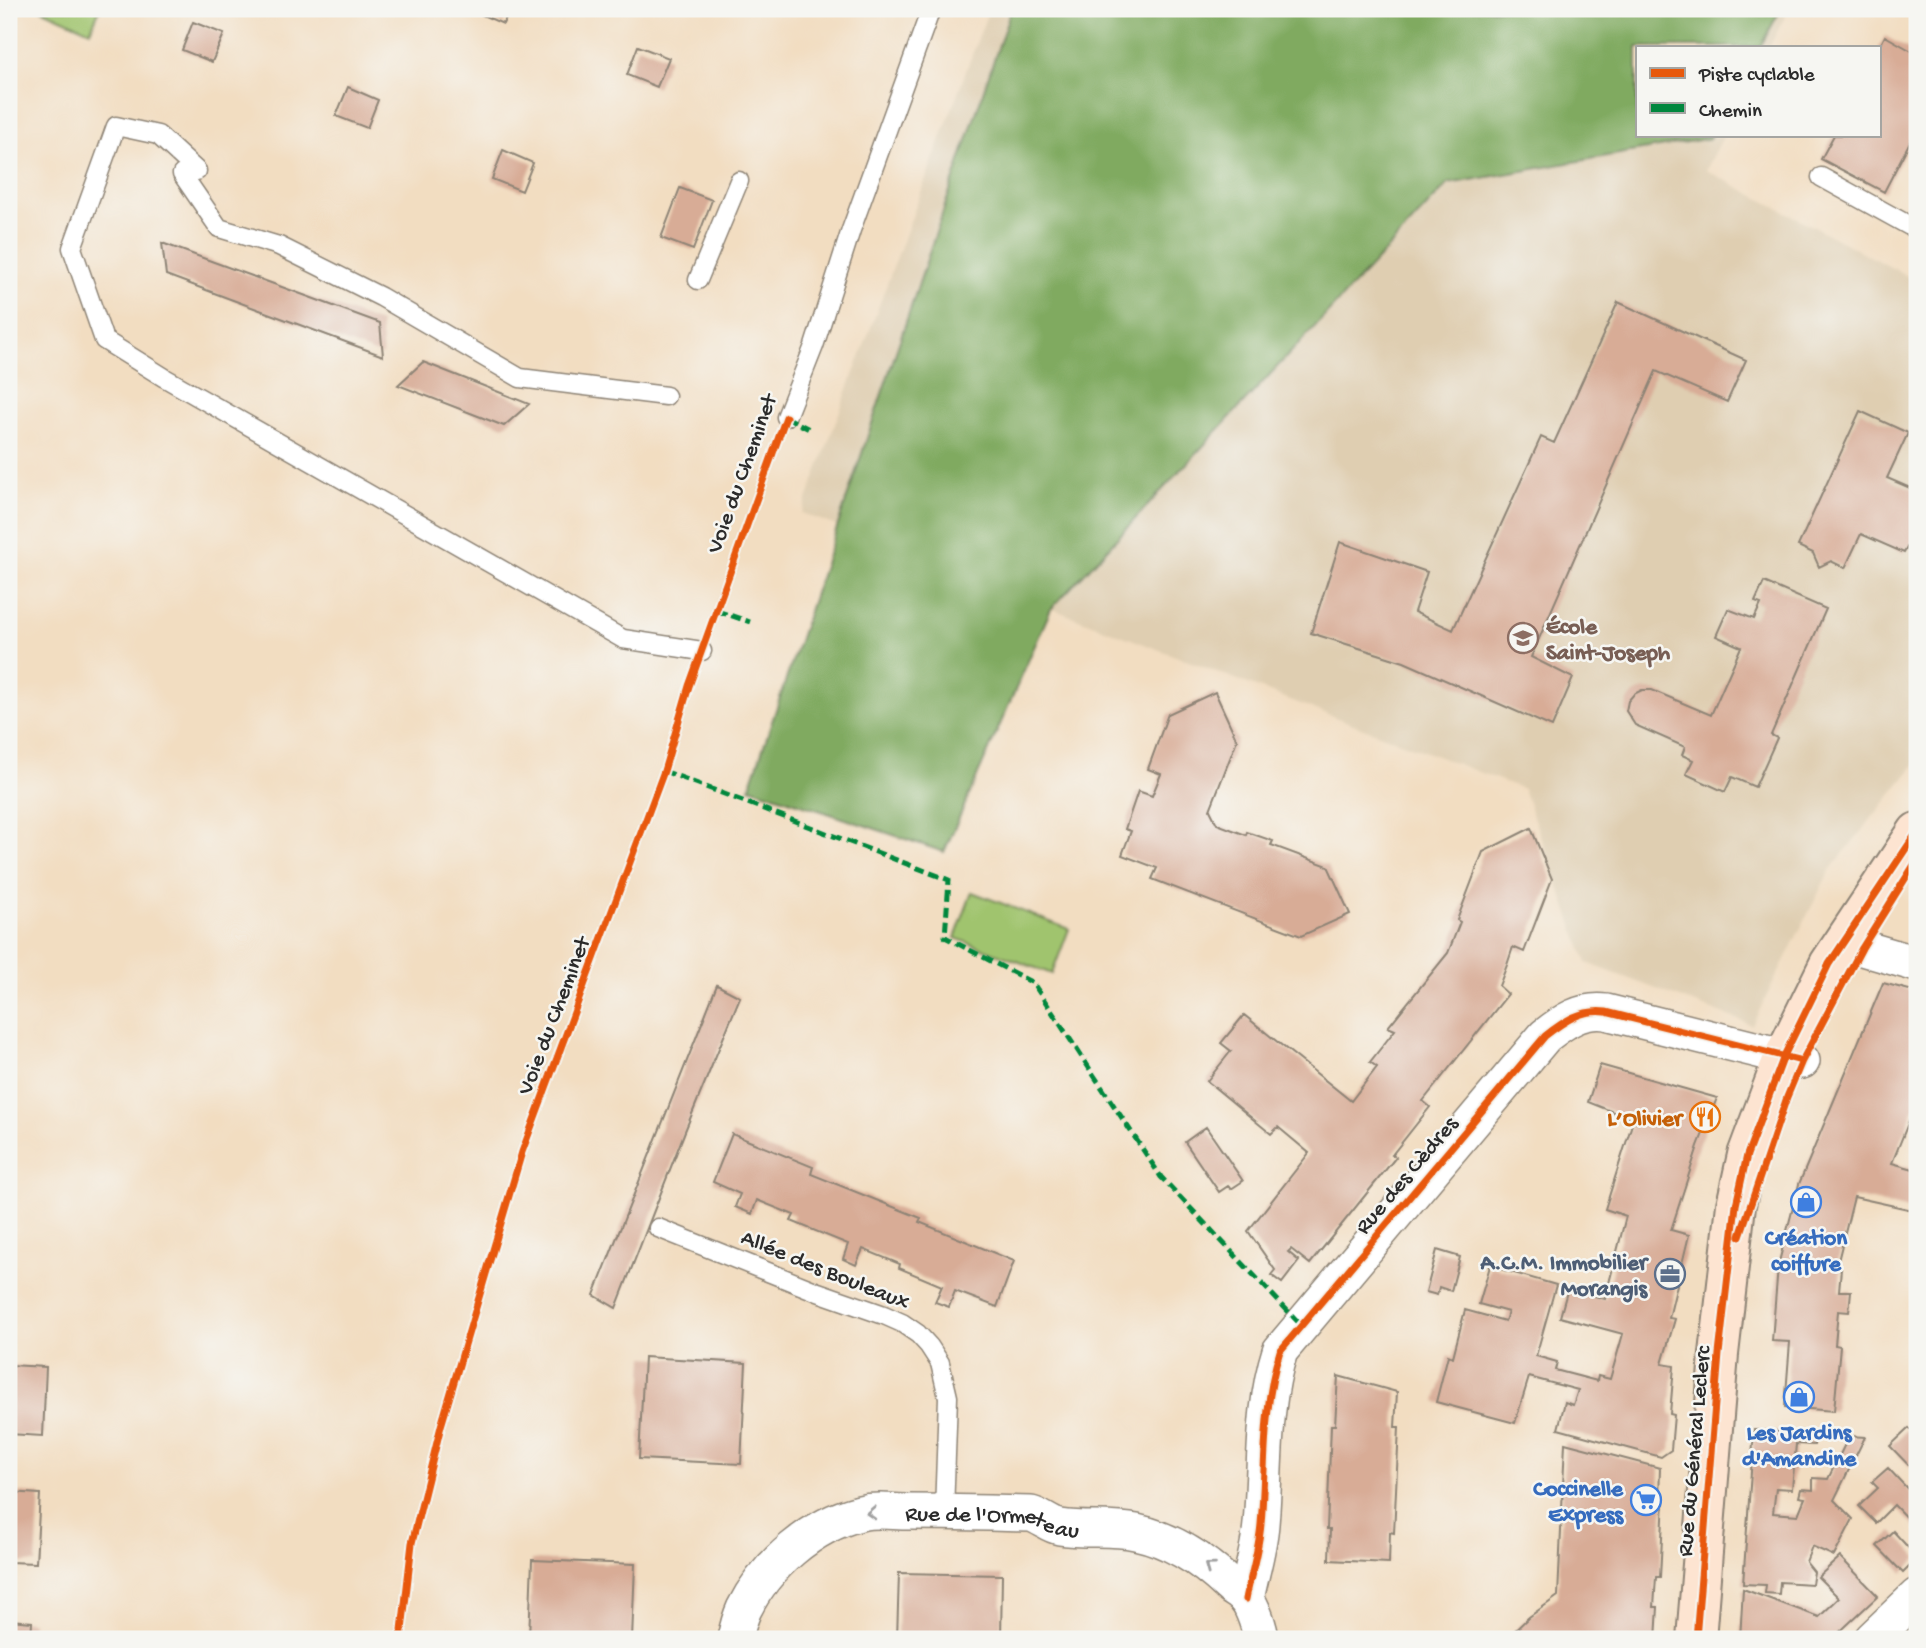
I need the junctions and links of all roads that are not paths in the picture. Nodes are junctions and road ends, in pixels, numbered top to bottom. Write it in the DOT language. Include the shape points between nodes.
graph roads {
  1 [pos="932,9"];
  2 [pos="1821,177"];
  3 [pos="738,181"];
  4 [pos="1917,230"];
  5 [pos="698,280"];
  6 [pos="666,396"];
  7 [pos="786,417"];
  8 [pos="702,651"];
  9 [pos="1917,832"];
  10 [pos="1917,860"];
  11 [pos="1852,945"];
  12 [pos="1917,964"];
  13 [pos="1793,1058"];
  14 [pos="658,1228"];
  15 [pos="944,1512"];
  16 [pos="1917,1596"];
  17 [pos="1246,1599"];
  18 [pos="735,1639"];
  19 [pos="1261,1639"];
  20 [pos="1696,1639"];
  21 [pos="1872,1639"];
  1 -- 7 [label="lane, Voie du Cheminet"];
  2 -- 4 [label="lane"];
  3 -- 5 [label="lane"];
  6 -- 8 [label="lane" via="520,378 381,297 279,246 219,229 189,173 158,135 116,126 72,248 104,340 623,639"];
  9 -- 11 [label="main road, Rue du Général Leclerc"];
  10 -- 11 [label="main road, Rue du Général Leclerc"];
  11 -- 12 [label="street"];
  11 -- 13 [label="main road, Rue du Général Leclerc"];
  13 -- 17 [label="street, Rue des Cèdres" via="1606,1012 1573,1017 1545,1036 1280,1352 1267,1411 1261,1527"];
  13 -- 20 [label="main road, Rue du Général Leclerc" via="1787,1097 1730,1265"];
  14 -- 15 [label="lane, Allée des Bouleaux" via="884,1315 918,1334 940,1363 948,1397"];
  17 -- 15 [label="street, Rue de l'Ormeteau, one-way" via="1194,1556 1155,1537 1062,1527 1031,1514"];
  15 -- 18 [label="street, Rue de l'Ormeteau, one-way" via="862,1512 821,1530 766,1575 743,1610"];
  16 -- 21 [label="street"];
  17 -- 19 [label="street, Rue de l'Ormeteau"];
}
